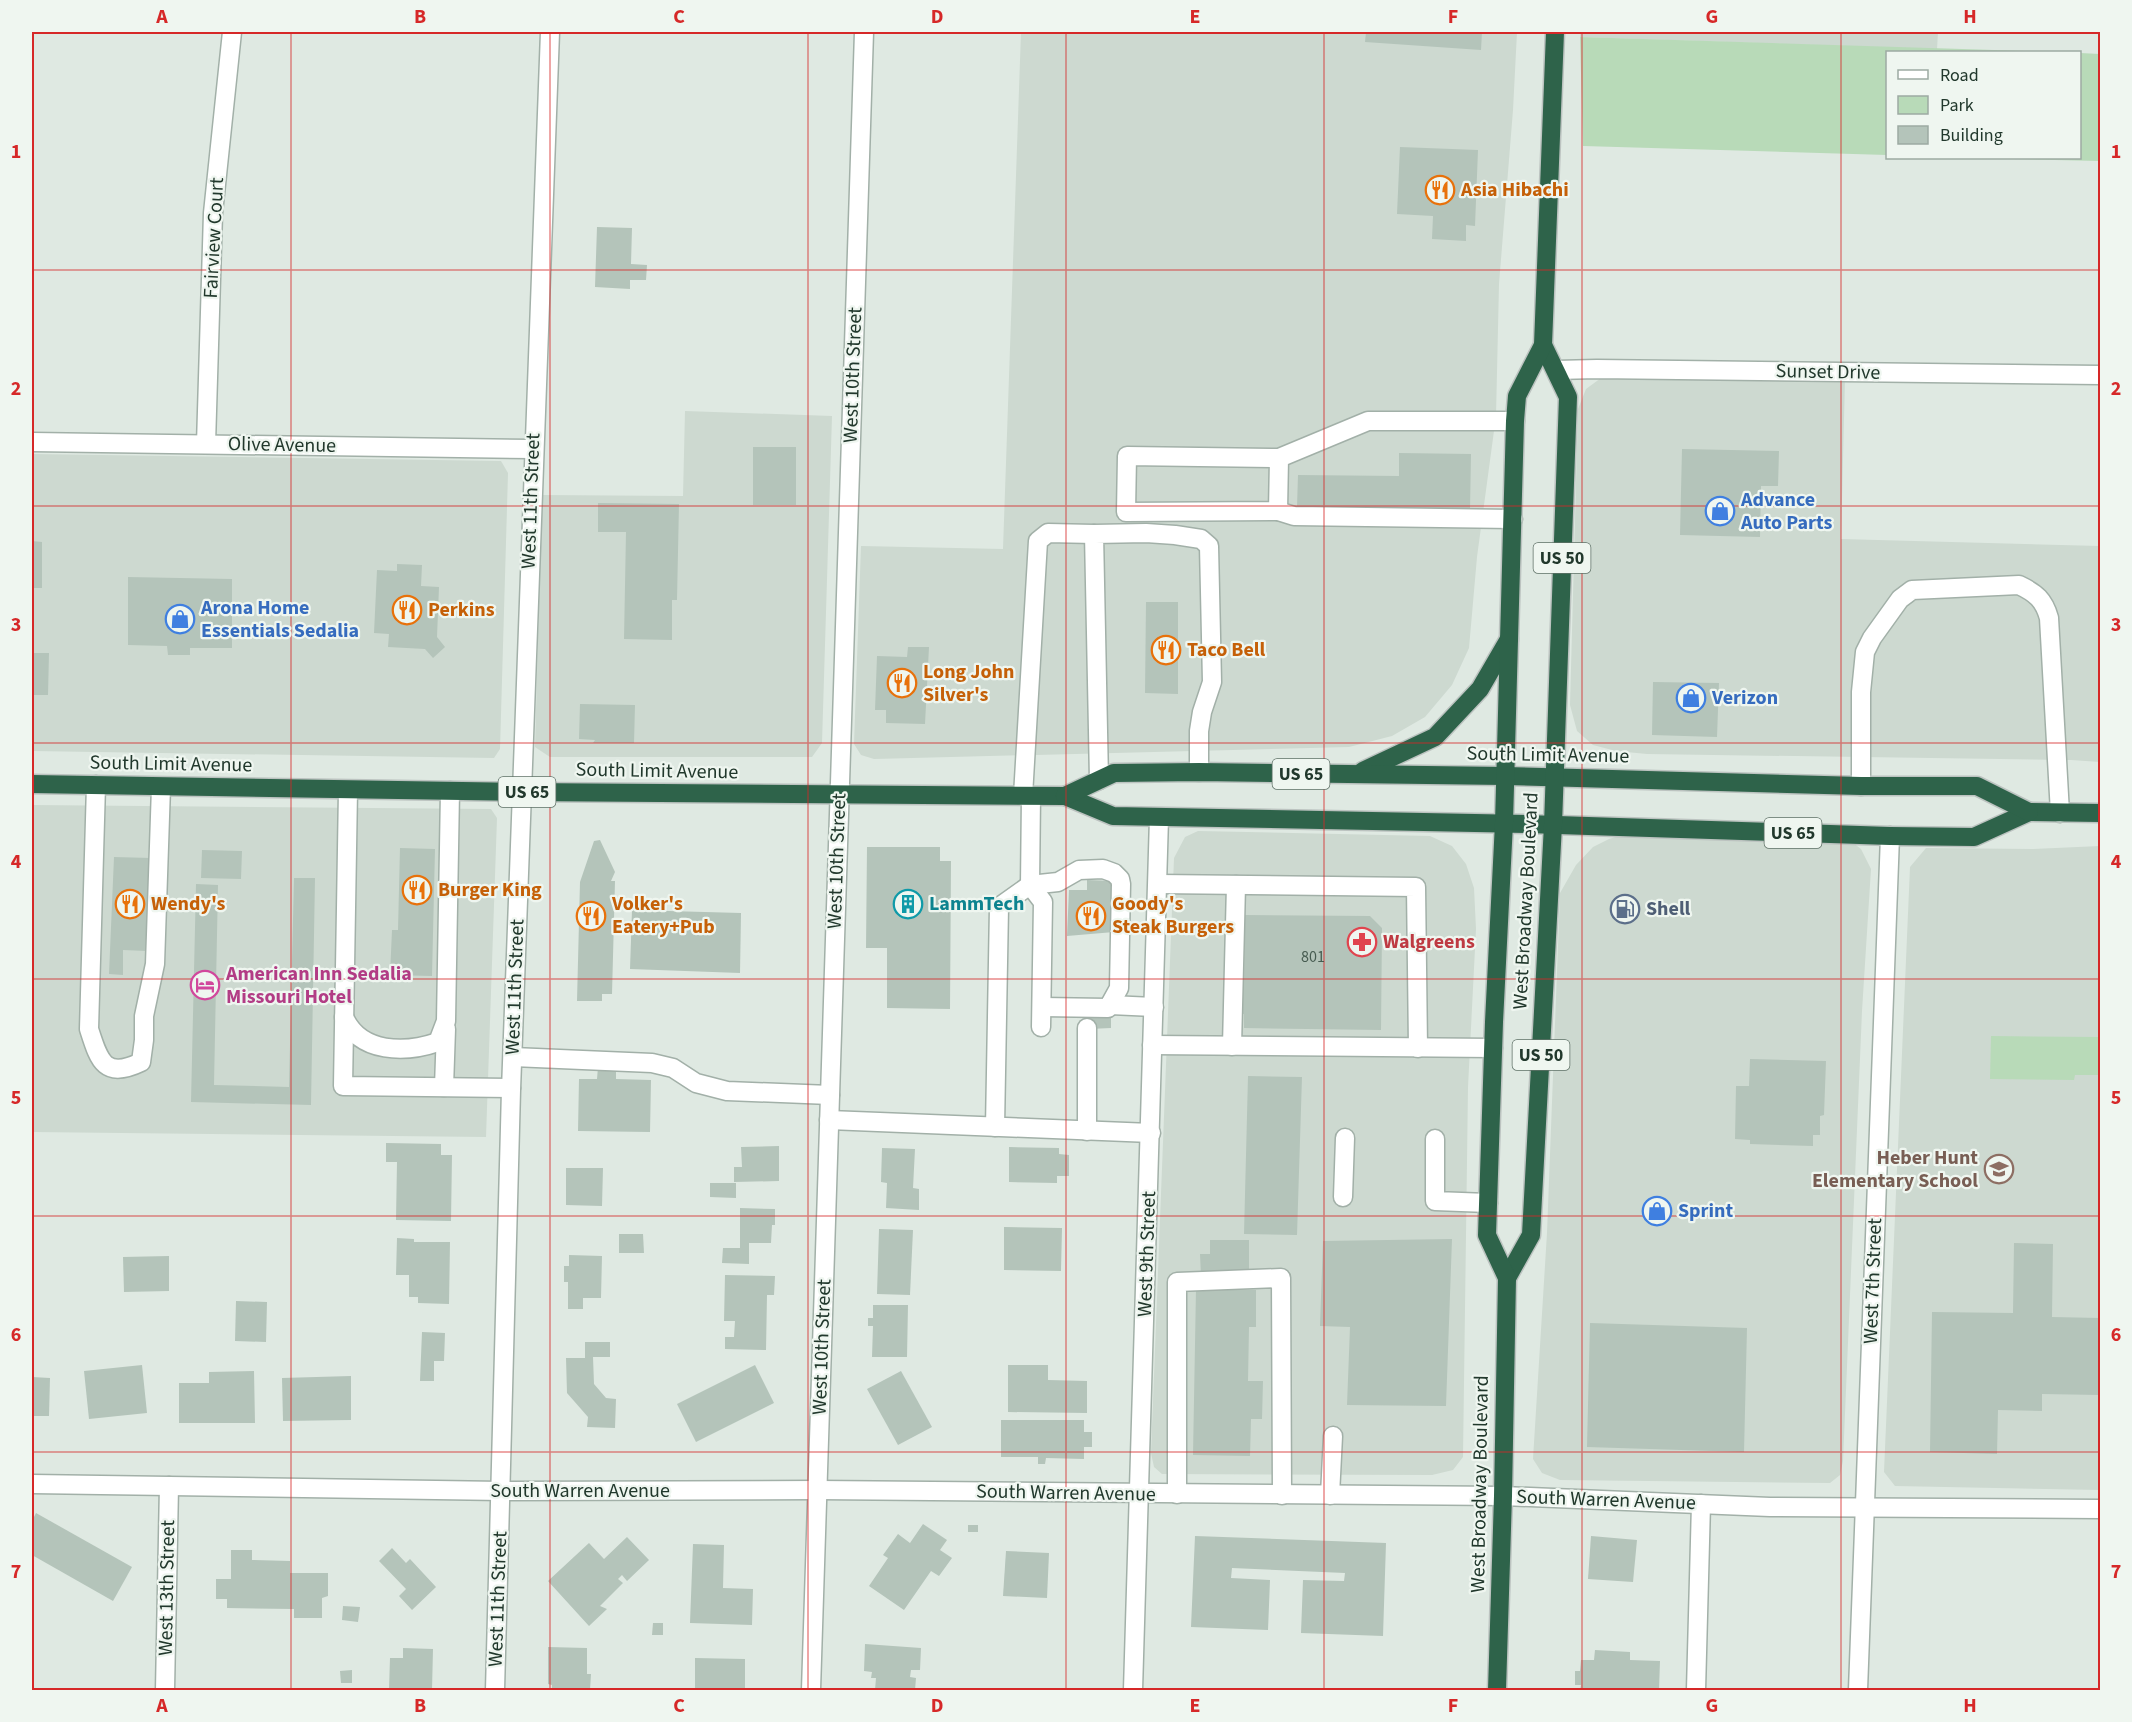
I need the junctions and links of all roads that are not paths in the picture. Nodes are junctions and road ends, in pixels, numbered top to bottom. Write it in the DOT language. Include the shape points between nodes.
graph roads {
  1 [pos="232,32"];
  2 [pos="550,32"];
  3 [pos="864,32"];
  4 [pos="1555,32"];
  5 [pos="1544,345"];
  6 [pos="1556,370"];
  7 [pos="2100,375"];
  8 [pos="1515,421"];
  9 [pos="32,442"];
  10 [pos="206,444"];
  11 [pos="532,449"];
  12 [pos="1279,458"];
  13 [pos="1278,511"];
  14 [pos="1513,519"];
  15 [pos="1094,534"];
  16 [pos="1510,637"];
  17 [pos="1199,772"];
  18 [pos="1354,775"];
  19 [pos="1505,776"];
  20 [pos="1555,777"];
  21 [pos="1099,780"];
  22 [pos="32,784"];
  23 [pos="96,785"];
  24 [pos="1861,786"];
  25 [pos="161,787"];
  26 [pos="348,790"];
  27 [pos="450,791"];
  28 [pos="521,792"];
  29 [pos="839,796"];
  30 [pos="1027,796"];
  31 [pos="1065,796"];
  32 [pos="2029,813"];
  33 [pos="2060,813"];
  34 [pos="2100,813"];
  35 [pos="1159,818"];
  36 [pos="1504,824"];
  37 [pos="1553,825"];
  38 [pos="1890,836"];
  39 [pos="1158,884"];
  40 [pos="1030,885"];
  41 [pos="1236,885"];
  42 [pos="1110,1005"];
  43 [pos="1042,1007"];
  44 [pos="1154,1007"];
  45 [pos="344,1017"];
  46 [pos="446,1021"];
  47 [pos="1041,1027"];
  48 [pos="1087,1028"];
  49 [pos="1152,1045"];
  50 [pos="1232,1046"];
  51 [pos="1418,1048"];
  52 [pos="1493,1048"];
  53 [pos="513,1057"];
  54 [pos="444,1087"];
  55 [pos="511,1088"];
  56 [pos="830,1095"];
  57 [pos="829,1120"];
  58 [pos="995,1127"];
  59 [pos="1086,1131"];
  60 [pos="1151,1133"];
  61 [pos="1345,1138"];
  62 [pos="1435,1139"];
  63 [pos="1343,1197"];
  64 [pos="1488,1203"];
  65 [pos="1507,1278"];
  66 [pos="1333,1436"];
  67 [pos="32,1484"];
  68 [pos="170,1486"];
  69 [pos="818,1490"];
  70 [pos="502,1491"];
  71 [pos="1139,1493"];
  72 [pos="1177,1494"];
  73 [pos="1282,1495"];
  74 [pos="1330,1495"];
  75 [pos="1503,1496"];
  76 [pos="1701,1504"];
  77 [pos="1865,1508"];
  78 [pos="2100,1509"];
  79 [pos="165,1690"];
  80 [pos="495,1690"];
  81 [pos="811,1690"];
  82 [pos="1133,1690"];
  83 [pos="1497,1690"];
  84 [pos="1695,1690"];
  85 [pos="1858,1690"];
  1 -- 10 [label="street, Fairview Court" via="213,213"];
  2 -- 11 [label="street, West 11th Street"];
  3 -- 29 [label="street, West 10th Street"];
  4 -- 5 [label="highway, West Broadway Boulevard / US 50"];
  5 -- 6 [label="highway, West Broadway Boulevard / US 50"];
  5 -- 8 [label="highway, West Broadway Boulevard / US 50" via="1517,396"];
  6 -- 7 [label="street, Sunset Drive"];
  6 -- 20 [label="highway, West Broadway Boulevard / US 50" via="1568,397"];
  8 -- 12 [label="street" via="1368,421"];
  8 -- 14 [label="highway, West Broadway Boulevard / US 50"];
  9 -- 10 [label="street, Olive Avenue"];
  10 -- 11 [label="street, Olive Avenue"];
  11 -- 28 [label="street, West 11th Street"];
  12 -- 13 [label="street"];
  12 -- 13 [label="street" via="1127,456 1126,512"];
  13 -- 14 [label="street" via="1294,516"];
  14 -- 16 [label="highway, West Broadway Boulevard / US 50"];
  15 -- 17 [label="street" via="1175,535 1201,539 1209,546 1212,682 1199,731"];
  15 -- 21 [label="street"];
  15 -- 30 [label="street" via="1048,533 1038,541"];
  16 -- 18 [label="highway" via="1480,689 1435,737"];
  16 -- 19 [label="highway, West Broadway Boulevard / US 50"];
  17 -- 18 [label="highway, South Limit Avenue / US 65"];
  17 -- 21 [label="highway, South Limit Avenue / US 65" via="1114,773"];
  18 -- 19 [label="highway, South Limit Avenue / US 65"];
  19 -- 20 [label="highway, South Limit Avenue / US 65"];
  19 -- 36 [label="highway, West Broadway Boulevard / US 50"];
  20 -- 24 [label="highway, South Limit Avenue / US 65"];
  20 -- 37 [label="highway, West Broadway Boulevard / US 50"];
  21 -- 31 [label="highway, South Limit Avenue / US 65"];
  22 -- 23 [label="highway, South Limit Avenue / US 65"];
  23 -- 25 [label="highway, South Limit Avenue / US 65"];
  23 -- 25 [label="street" via="89,1029 99,1060 110,1069 126,1069 141,1062 144,1016 155,964"];
  24 -- 32 [label="highway, South Limit Avenue / US 65" via="1977,786"];
  24 -- 33 [label="street" via="1865,652 1900,599 1912,590 2019,585 2034,592 2045,604 2049,618"];
  25 -- 26 [label="highway, South Limit Avenue / US 65"];
  26 -- 27 [label="highway, South Limit Avenue / US 65"];
  26 -- 45 [label="street"];
  27 -- 28 [label="highway, South Limit Avenue / US 65"];
  27 -- 46 [label="street"];
  28 -- 29 [label="highway, South Limit Avenue / US 65"];
  28 -- 53 [label="street, West 11th Street"];
  29 -- 30 [label="highway, South Limit Avenue / US 65"];
  29 -- 56 [label="street, West 10th Street"];
  30 -- 31 [label="highway, South Limit Avenue / US 65"];
  30 -- 40 [label="street"];
  31 -- 35 [label="highway, South Limit Avenue / US 65" via="1113,816"];
  32 -- 33 [label="highway, South Limit Avenue / US 65"];
  32 -- 38 [label="highway, South Limit Avenue / US 65" via="1974,837"];
  33 -- 34 [label="highway, South Limit Avenue / US 65"];
  35 -- 36 [label="highway, South Limit Avenue / US 65"];
  35 -- 39 [label="street, West 9th Street"];
  36 -- 37 [label="highway, South Limit Avenue / US 65"];
  36 -- 52 [label="highway, West Broadway Boulevard / US 50"];
  37 -- 38 [label="highway, South Limit Avenue / US 65"];
  37 -- 65 [label="highway, West Broadway Boulevard / US 50" via="1532,1236"];
  38 -- 77 [label="street, West 7th Street"];
  39 -- 41 [label="street"];
  39 -- 44 [label="street, West 9th Street"];
  40 -- 42 [label="street" via="1059,882 1079,870 1103,869 1120,879 1119,988"];
  40 -- 43 [label="street" via="1043,902"];
  40 -- 58 [label="street" via="999,907"];
  41 -- 50 [label="street"];
  41 -- 51 [label="street" via="1416,887"];
  42 -- 43 [label="street" via="1096,1009"];
  42 -- 44 [label="street"];
  43 -- 47 [label="street"];
  44 -- 49 [label="street, West 9th Street"];
  45 -- 46 [label="street" via="348,1027 375,1047 395,1049 438,1042"];
  45 -- 54 [label="street" via="343,1086"];
  46 -- 54 [label="street"];
  48 -- 59 [label="street"];
  49 -- 50 [label="street"];
  49 -- 60 [label="street, West 9th Street"];
  50 -- 51 [label="street"];
  51 -- 52 [label="street"];
  52 -- 64 [label="highway, West Broadway Boulevard / US 50"];
  53 -- 55 [label="street, West 11th Street"];
  53 -- 56 [label="street" via="652,1063 673,1068 696,1083 727,1091"];
  54 -- 55 [label="street"];
  55 -- 70 [label="street, West 11th Street"];
  56 -- 57 [label="street, West 10th Street"];
  57 -- 58 [label="street"];
  57 -- 69 [label="street, West 10th Street"];
  58 -- 59 [label="street"];
  59 -- 60 [label="street"];
  60 -- 71 [label="street, West 9th Street"];
  61 -- 63 [label="street"];
  62 -- 64 [label="street" via="1435,1201"];
  64 -- 65 [label="highway, West Broadway Boulevard / US 50" via="1487,1235"];
  65 -- 75 [label="highway, West Broadway Boulevard / US 50"];
  66 -- 74 [label="street"];
  67 -- 68 [label="street, South Warren Avenue"];
  68 -- 70 [label="street, South Warren Avenue"];
  68 -- 79 [label="street, West 13th Street"];
  69 -- 70 [label="street, South Warren Avenue"];
  69 -- 71 [label="street, South Warren Avenue"];
  69 -- 81 [label="street, West 10th Street"];
  70 -- 80 [label="street, West 11th Street"];
  71 -- 72 [label="street, South Warren Avenue"];
  71 -- 82 [label="street, West 9th Street"];
  72 -- 73 [label="street, South Warren Avenue"];
  72 -- 73 [label="street" via="1177,1282 1281,1278"];
  73 -- 74 [label="street, South Warren Avenue"];
  74 -- 75 [label="street, South Warren Avenue"];
  75 -- 76 [label="street, South Warren Avenue"];
  75 -- 83 [label="highway, West Broadway Boulevard / US 50"];
  76 -- 77 [label="street, South Warren Avenue"];
  76 -- 84 [label="street"];
  77 -- 78 [label="street, South Warren Avenue"];
  77 -- 85 [label="street, West 7th Street"];
}
